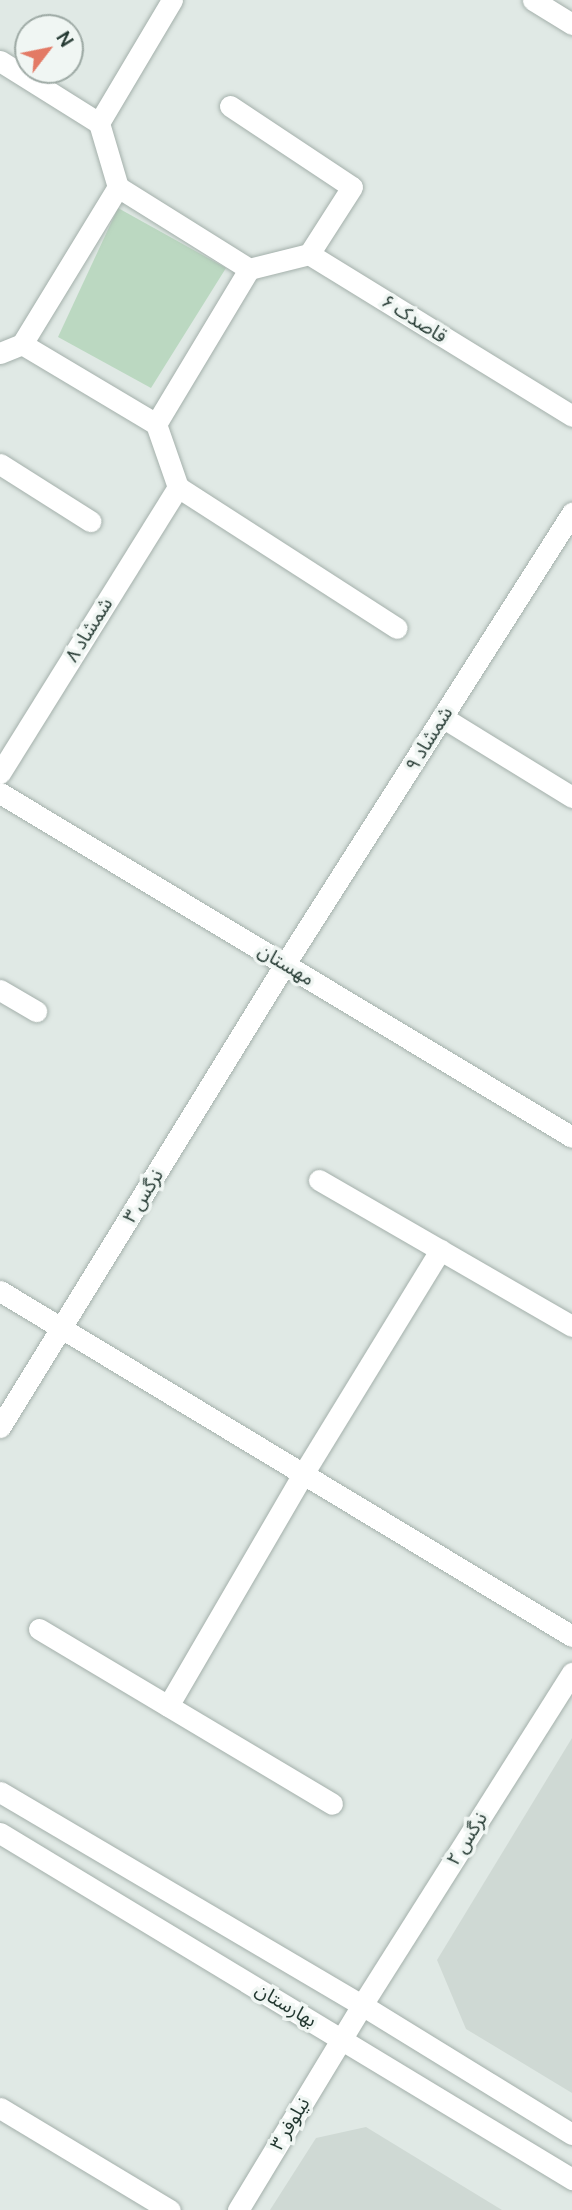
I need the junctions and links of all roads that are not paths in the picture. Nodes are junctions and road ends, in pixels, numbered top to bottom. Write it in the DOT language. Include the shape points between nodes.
graph roads {
  1 [pos="172,0"];
  2 [pos="533,0"];
  3 [pos="572,24"];
  4 [pos="0,61"];
  5 [pos="230,106"];
  6 [pos="99,123"];
  7 [pos="118,187"];
  8 [pos="309,254"];
  9 [pos="249,269"];
  10 [pos="22,344"];
  11 [pos="0,353"];
  12 [pos="572,416"];
  13 [pos="156,424"];
  14 [pos="0,464"];
  15 [pos="178,488"];
  16 [pos="571,516"];
  17 [pos="90,521"];
  18 [pos="397,628"];
  19 [pos="442,717"];
  20 [pos="0,773"];
  21 [pos="0,793"];
  22 [pos="572,797"];
  23 [pos="285,964"];
  24 [pos="0,990"];
  25 [pos="36,1011"];
  26 [pos="572,1137"];
  27 [pos="319,1180"];
  28 [pos="440,1250"];
  29 [pos="0,1291"];
  30 [pos="572,1326"];
  31 [pos="61,1328"];
  32 [pos="0,1427"];
  33 [pos="303,1474"];
  34 [pos="39,1629"];
  35 [pos="572,1636"];
  36 [pos="572,1673"];
  37 [pos="168,1706"];
  38 [pos="0,1792"];
  39 [pos="332,1804"];
  40 [pos="0,1833"];
  41 [pos="362,2005"];
  42 [pos="341,2038"];
  43 [pos="0,2108"];
  44 [pos="572,2134"];
  45 [pos="572,2179"];
  46 [pos="170,2210"];
  47 [pos="238,2210"];
  1 -- 6 [label="street"];
  2 -- 3 [label="street"];
  4 -- 6 [label="street"];
  5 -- 8 [label="street" via="352,187"];
  6 -- 7 [label="street"];
  7 -- 9 [label="street"];
  7 -- 10 [label="street"];
  8 -- 9 [label="street"];
  8 -- 12 [label="street, قاصدک ۶"];
  9 -- 13 [label="street"];
  10 -- 11 [label="street"];
  10 -- 13 [label="street"];
  13 -- 15 [label="street"];
  14 -- 17 [label="street"];
  15 -- 18 [label="street"];
  15 -- 20 [label="street, شمشاد ۸"];
  16 -- 19 [label="street, شمشاد ۹"];
  19 -- 22 [label="street"];
  19 -- 23 [label="street, شمشاد ۹"];
  21 -- 23 [label="street, مهستان"];
  23 -- 26 [label="street, مهستان"];
  23 -- 31 [label="street, نرگس ۳"];
  24 -- 25 [label="street"];
  27 -- 28 [label="street"];
  28 -- 30 [label="street"];
  28 -- 33 [label="street"];
  29 -- 31 [label="street"];
  31 -- 32 [label="street, نرگس ۳"];
  31 -- 33 [label="street"];
  33 -- 35 [label="street"];
  33 -- 37 [label="street"];
  34 -- 37 [label="street"];
  36 -- 41 [label="street, نرگس ۲"];
  37 -- 39 [label="street"];
  38 -- 41 [label="street, بهارستان"];
  40 -- 42 [label="street, بهارستان"];
  41 -- 42 [label="street, نرگس ۲"];
  41 -- 44 [label="street, بهارستان"];
  42 -- 45 [label="street, بهارستان"];
  42 -- 47 [label="street, نیلوفر ۳"];
  43 -- 46 [label="street"];
}
